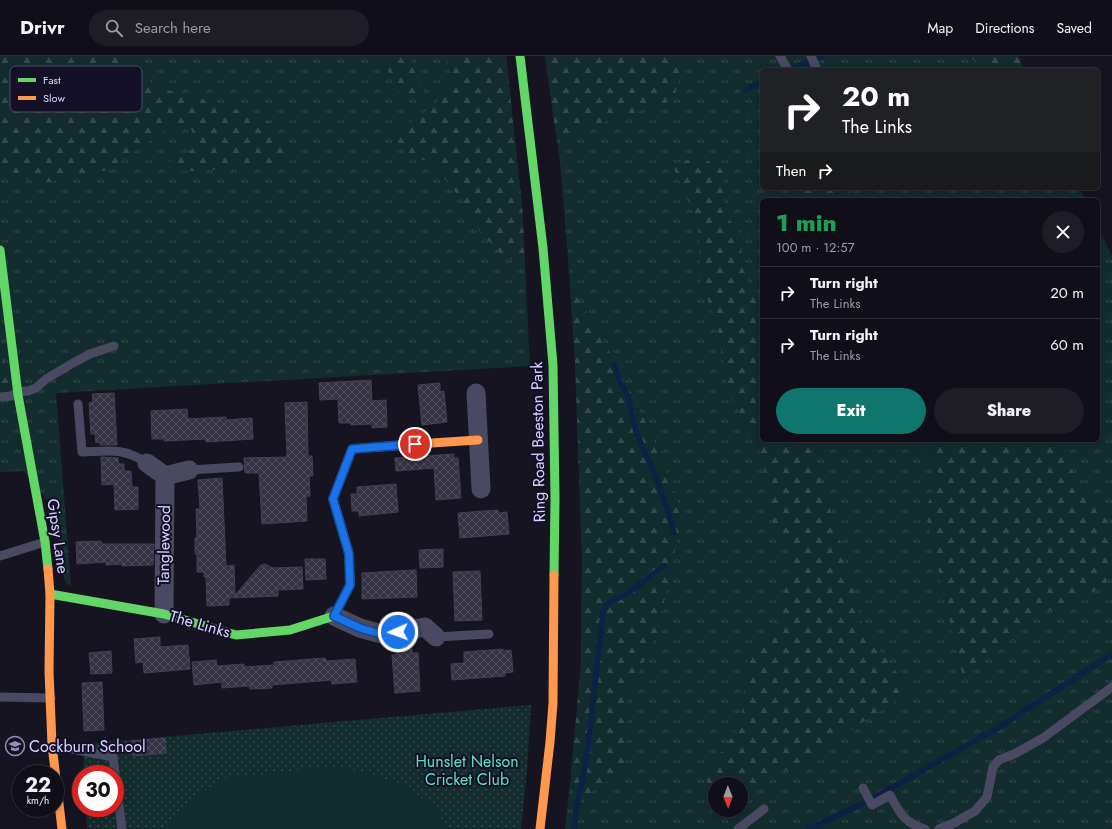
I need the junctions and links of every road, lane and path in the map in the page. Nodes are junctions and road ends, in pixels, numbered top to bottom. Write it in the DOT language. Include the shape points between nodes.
graph roads {
  1 [pos="520,56"];
  2 [pos="780,56"];
  3 [pos="810,56"];
  4 [pos="787,68"];
  5 [pos="815,68"];
  6 [pos="0,250"];
  7 [pos="114,346"];
  8 [pos="18,392"];
  9 [pos="476,393"];
  10 [pos="0,397"];
  11 [pos="78,404"];
  12 [pos="478,440"];
  13 [pos="147,463"];
  14 [pos="239,467"];
  15 [pos="189,470"];
  16 [pos="165,476"];
  17 [pos="481,489"];
  18 [pos="45,542"];
  19 [pos="0,556"];
  20 [pos="50,594"];
  21 [pos="164,614"];
  22 [pos="334,616"];
  23 [pos="429,625"];
  24 [pos="489,634"];
  25 [pos="1112,687"];
  26 [pos="0,697"];
  27 [pos="51,698"];
  28 [pos="52,745"];
  29 [pos="865,792"];
  30 [pos="764,809"];
  31 [pos="62,829"];
  32 [pos="122,829"];
  33 [pos="540,829"];
  34 [pos="738,829"];
  35 [pos="925,829"];
  36 [pos="939,829"];
  1 -- 33 [label="street, Ring Road Beeston Park" via="543,248 553,364 553,703"];
  2 -- 4 [label="lane"];
  3 -- 5 [label="lane"];
  6 -- 8 [label="street, Gipsy Lane"];
  7 -- 8 [label="lane" via="73,363 36,388"];
  8 -- 10 [label="lane"];
  8 -- 18 [label="street, Gipsy Lane"];
  9 -- 12 [label="street"];
  11 -- 13 [label="lane" via="82,452 114,450 135,455"];
  12 -- 17 [label="street"];
  12 -- 22 [label="street" via="352,449 333,499 349,554 350,585"];
  13 -- 16 [label="street"];
  14 -- 15 [label="lane"];
  15 -- 16 [label="street"];
  16 -- 21 [label="street, Tanglewood"];
  18 -- 19 [label="lane"];
  18 -- 20 [label="street, Gipsy Lane"];
  20 -- 21 [label="street, The Links"];
  20 -- 27 [label="street, Gipsy Lane"];
  21 -- 22 [label="street, The Links" via="236,635 290,630"];
  22 -- 23 [label="street" via="384,635"];
  23 -- 24 [label="lane"];
  25 -- 36 [label="lane" via="1043,738 999,760 993,767 987,797 975,811"];
  26 -- 27 [label="lane"];
  27 -- 28 [label="street, Gipsy Lane"];
  28 -- 31 [label="street, Gipsy Lane"];
  28 -- 32 [label="lane" via="113,757"];
  29 -- 35 [label="lane" via="872,805 890,795 901,817"];
  30 -- 34 [label="lane"];
}
